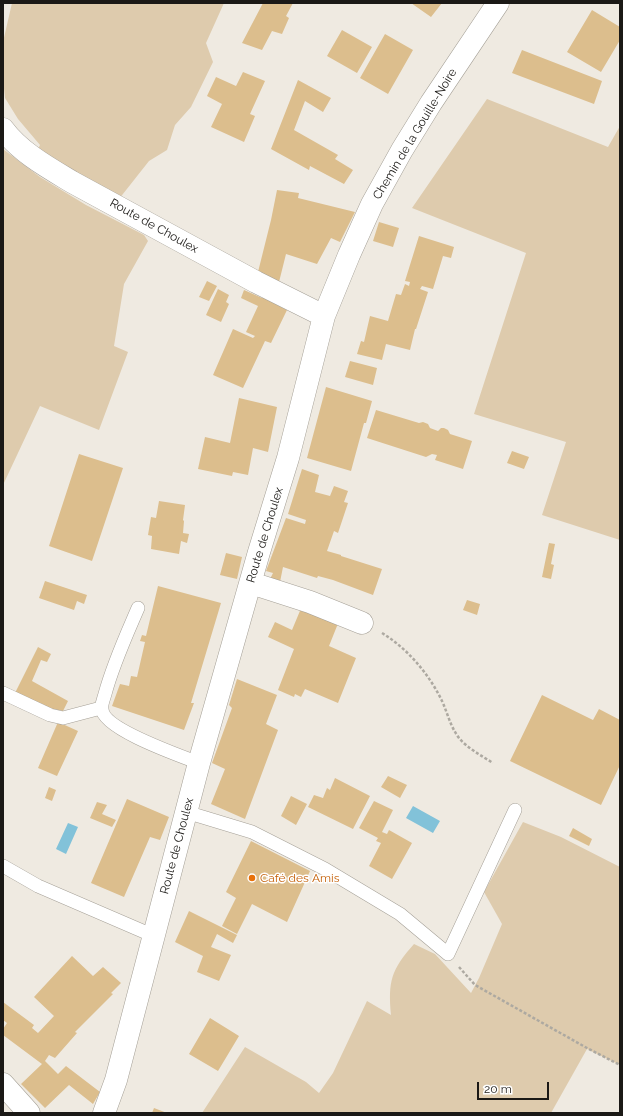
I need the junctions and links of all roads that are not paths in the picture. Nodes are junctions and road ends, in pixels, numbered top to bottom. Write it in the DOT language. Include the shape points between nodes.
graph roads {
  1 [pos="498,3"];
  2 [pos="3,129"];
  3 [pos="324,316"];
  4 [pos="251,583"];
  5 [pos="138,608"];
  6 [pos="362,623"];
  7 [pos="3,693"];
  8 [pos="102,708"];
  9 [pos="199,763"];
  10 [pos="515,810"];
  11 [pos="186,812"];
  12 [pos="3,866"];
  13 [pos="154,936"];
  14 [pos="3,1084"];
  15 [pos="29,1113"];
  16 [pos="104,1113"];
  1 -- 3 [label="street, Chemin de la Gouille-Noire" via="414,130 372,204"];
  2 -- 3 [label="street, Route de Choulex" via="16,144 72,182"];
  3 -- 4 [label="street, Route de Choulex" via="288,458"];
  4 -- 6 [label="street" via="310,602"];
  4 -- 9 [label="street, Route de Choulex"];
  5 -- 8 [label="lane" via="109,680"];
  7 -- 8 [label="lane" via="50,715 63,718"];
  8 -- 9 [label="lane" via="104,715 125,731 161,749"];
  9 -- 11 [label="street, Route de Choulex"];
  10 -- 11 [label="lane" via="448,954 400,914 325,869 252,832"];
  11 -- 13 [label="street, Route de Choulex"];
  12 -- 13 [label="lane" via="38,886"];
  13 -- 16 [label="street, Route de Choulex" via="116,1080"];
  14 -- 15 [label="street"];
}
